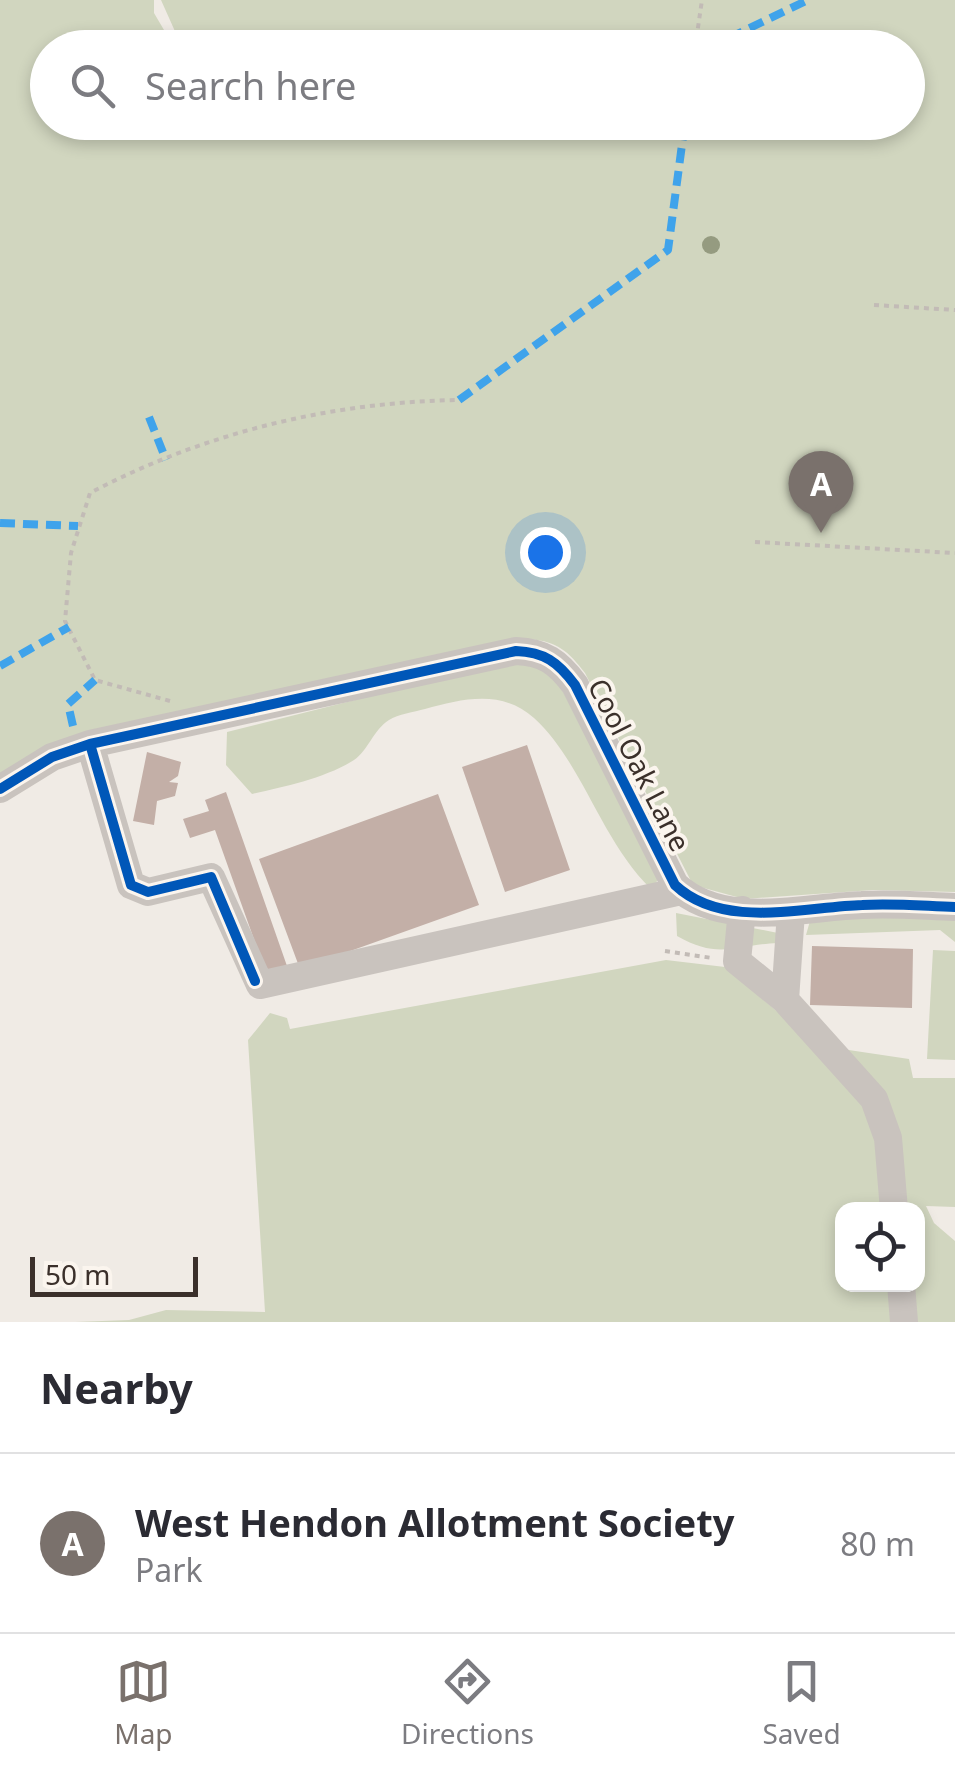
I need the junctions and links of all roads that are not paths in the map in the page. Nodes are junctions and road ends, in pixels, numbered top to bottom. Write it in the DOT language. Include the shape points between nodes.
graph roads {
  1 [pos="90,744"];
  2 [pos="0,789"];
  3 [pos="680,890"];
  4 [pos="955,907"];
  5 [pos="742,910"];
  6 [pos="791,912"];
  7 [pos="785,1000"];
  8 [pos="893,1202"];
  9 [pos="902,1292"];
  10 [pos="904,1322"];
  1 -- 2 [label="street, Cool Oak Lane" via="52,757"];
  1 -- 3 [label="street, Cool Oak Lane" via="516,651 536,652 574,685"];
  1 -- 3 [label="street" via="131,885 148,892 210,877 255,981 270,986"];
  3 -- 5 [label="street, Cool Oak Lane" via="700,902"];
  4 -- 6 [label="street, Cool Oak Lane" via="863,904"];
  5 -- 6 [label="street, Cool Oak Lane"];
  5 -- 7 [label="street" via="737,961"];
  6 -- 7 [label="street"];
  7 -- 8 [label="street" via="874,1098 888,1138"];
  9 -- 10 [label="street"];
}
